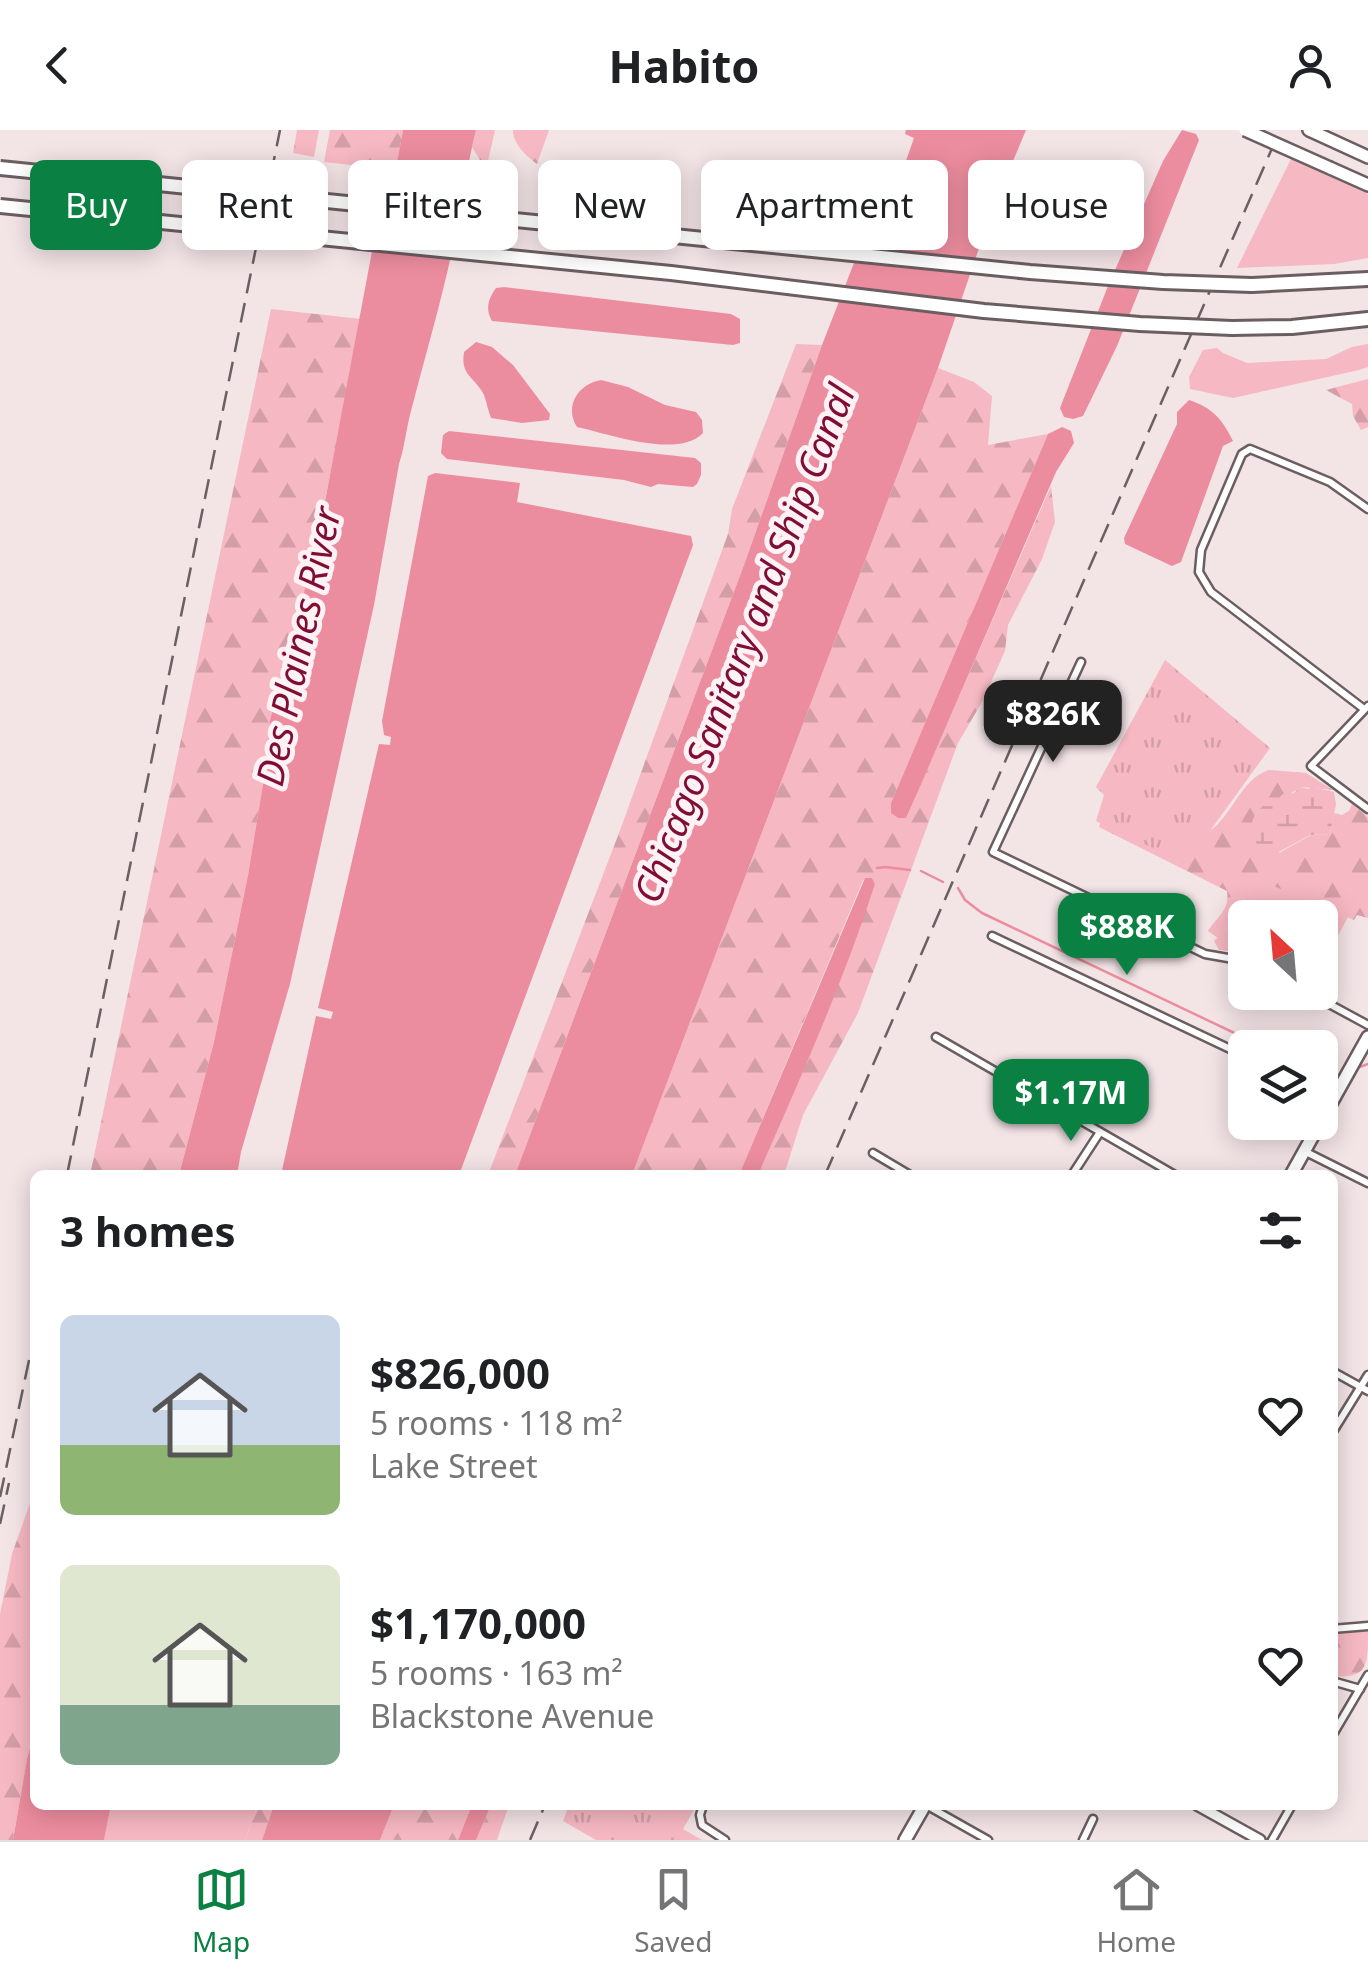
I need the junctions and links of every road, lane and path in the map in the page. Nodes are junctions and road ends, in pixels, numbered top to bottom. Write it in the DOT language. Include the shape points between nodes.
graph roads {
  1 [pos="1245,130"];
  2 [pos="1309,130"];
  3 [pos="1368,156"];
  4 [pos="0,168"];
  5 [pos="1368,185"];
  6 [pos="0,206"];
  7 [pos="1368,279"];
  8 [pos="1368,319"];
  9 [pos="1368,510"];
  10 [pos="1081,662"];
  11 [pos="1366,707"];
  12 [pos="1368,810"];
  13 [pos="992,936"];
  14 [pos="1228,958"];
  15 [pos="1338,1008"];
  16 [pos="1368,1025"];
  17 [pos="936,1037"];
  18 [pos="1368,1037"];
  19 [pos="1228,1048"];
  20 [pos="1338,1093"];
  21 [pos="1100,1132"];
  22 [pos="1311,1140"];
  23 [pos="1305,1151"];
  24 [pos="873,1153"];
  25 [pos="902,1170"];
  26 [pos="1075,1170"];
  27 [pos="1166,1170"];
  28 [pos="1294,1170"];
  29 [pos="1368,1183"];
  30 [pos="1338,1374"];
  31 [pos="1368,1375"];
  32 [pos="1360,1386"];
  33 [pos="1368,1391"];
  34 [pos="1338,1423"];
  35 [pos="1368,1626"];
  36 [pos="1338,1628"];
  37 [pos="1368,1675"];
  38 [pos="1338,1682"];
  39 [pos="1360,1688"];
  40 [pos="1338,1726"];
  41 [pos="702,1810"];
  42 [pos="923,1810"];
  43 [pos="935,1810"];
  44 [pos="1206,1810"];
  45 [pos="1289,1810"];
  46 [pos="1093,1819"];
  47 [pos="724,1840"];
  48 [pos="905,1840"];
  49 [pos="988,1840"];
  50 [pos="1083,1840"];
  51 [pos="1260,1840"];
  52 [pos="1272,1840"];
  1 -- 5 [label="main road, bridge"];
  2 -- 3 [label="main road"];
  4 -- 7 [label="highway, bridge" via="1030,272 1252,284"];
  6 -- 8 [label="highway, bridge" via="1140,324 1292,327"];
  9 -- 11 [label="street" via="1330,482 1250,449 1242,454 1201,550 1199,572 1211,592"];
  10 -- 14 [label="street" via="994,852 1204,954"];
  11 -- 12 [label="street" via="1310,766"];
  13 -- 19 [label="street"];
  15 -- 16 [label="street"];
  17 -- 21 [label="street"];
  18 -- 20 [label="main road"];
  21 -- 26 [label="street"];
  21 -- 27 [label="street"];
  22 -- 23 [label="main road"];
  23 -- 28 [label="main road"];
  23 -- 29 [label="street"];
  24 -- 25 [label="street"];
  30 -- 32 [label="street"];
  31 -- 32 [label="street"];
  32 -- 33 [label="street"];
  32 -- 34 [label="street"];
  35 -- 36 [label="street"];
  37 -- 39 [label="street"];
  38 -- 39 [label="street"];
  39 -- 40 [label="street"];
  41 -- 47 [label="street" via="705,1828"];
  42 -- 48 [label="main road"];
  43 -- 49 [label="street"];
  44 -- 51 [label="street"];
  45 -- 52 [label="street"];
  46 -- 50 [label="street"];
}
